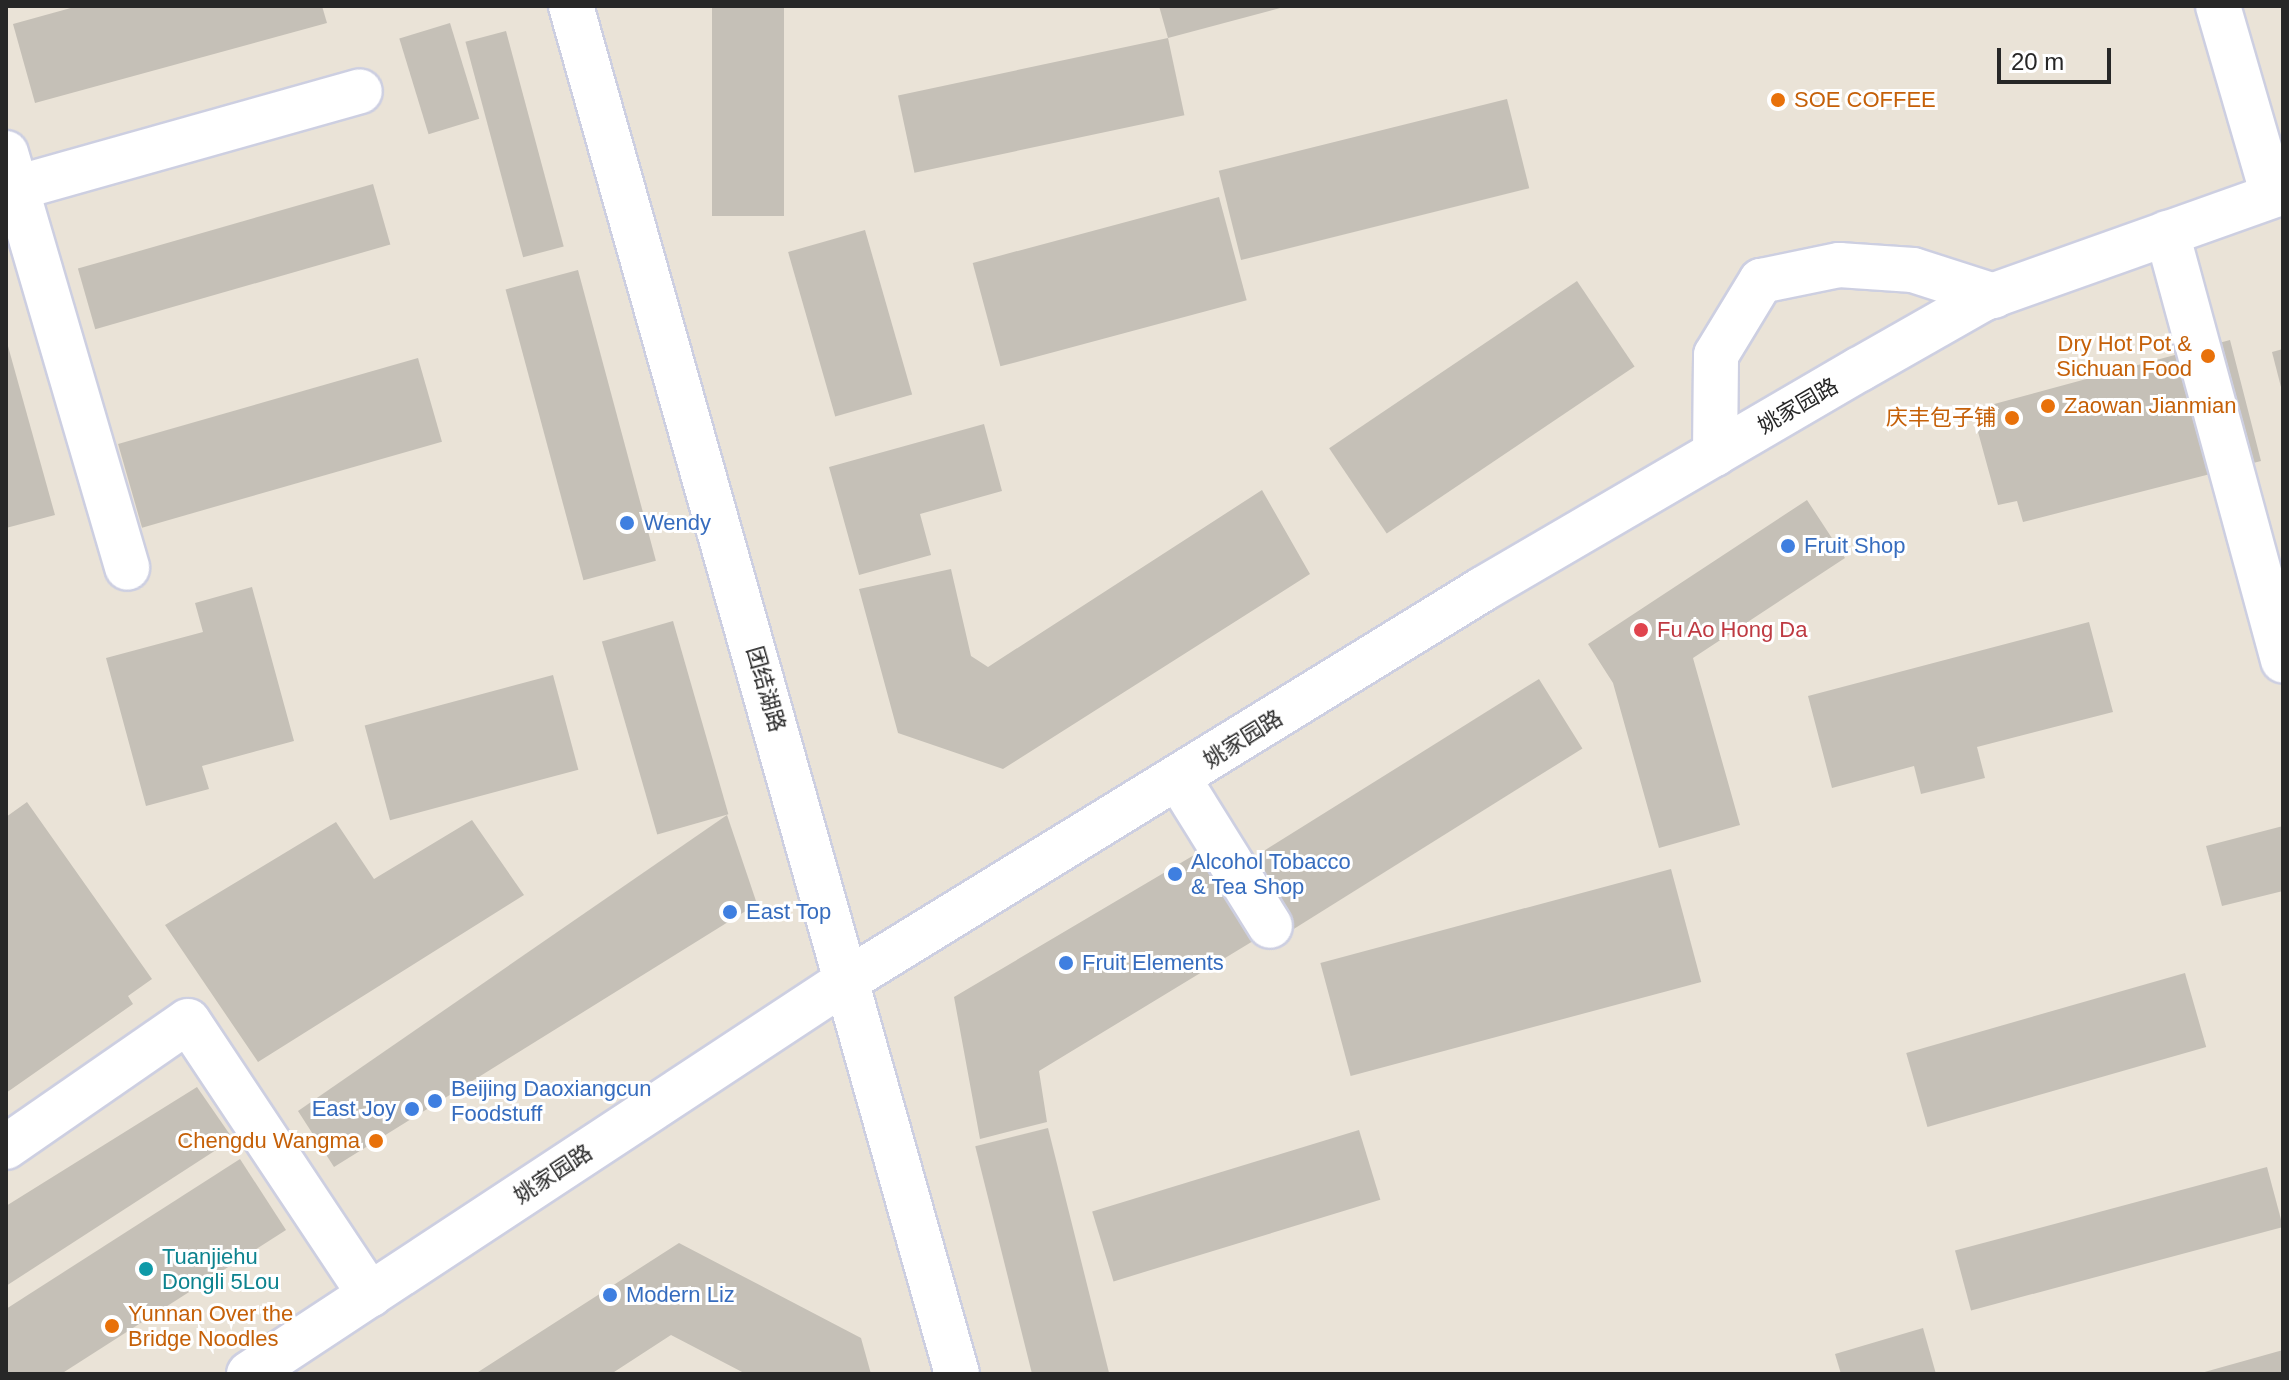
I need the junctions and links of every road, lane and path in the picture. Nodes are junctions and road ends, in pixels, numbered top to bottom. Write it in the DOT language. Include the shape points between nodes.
graph roads {
  1 [pos="571,6"];
  2 [pos="2218,6"];
  3 [pos="360,91"];
  4 [pos="11,170"];
  5 [pos="2278,194"];
  6 [pos="2167,233"];
  7 [pos="1994,296"];
  8 [pos="1715,454"];
  9 [pos="127,568"];
  10 [pos="2283,661"];
  11 [pos="1178,778"];
  12 [pos="1270,926"];
  13 [pos="849,979"];
  14 [pos="6,1147"];
  15 [pos="370,1295"];
  16 [pos="249,1374"];
  17 [pos="957,1374"];
  1 -- 13 [label="street, 团结湖路"];
  2 -- 5 [label="street"];
  3 -- 4 [label="street"];
  4 -- 9 [label="street"];
  5 -- 6 [label="street, 姚家园路"];
  6 -- 7 [label="street, 姚家园路"];
  6 -- 10 [label="street"];
  7 -- 8 [label="street, 姚家园路"];
  7 -- 8 [label="street" via="1913,270 1839,265 1761,281 1716,355"];
  8 -- 11 [label="street, 姚家园路"];
  11 -- 12 [label="street"];
  11 -- 13 [label="street, 姚家园路"];
  13 -- 15 [label="street, 姚家园路"];
  13 -- 17 [label="street, 团结湖路"];
  14 -- 15 [label="street" via="188,1021"];
  15 -- 16 [label="street, 姚家园路"];
}
